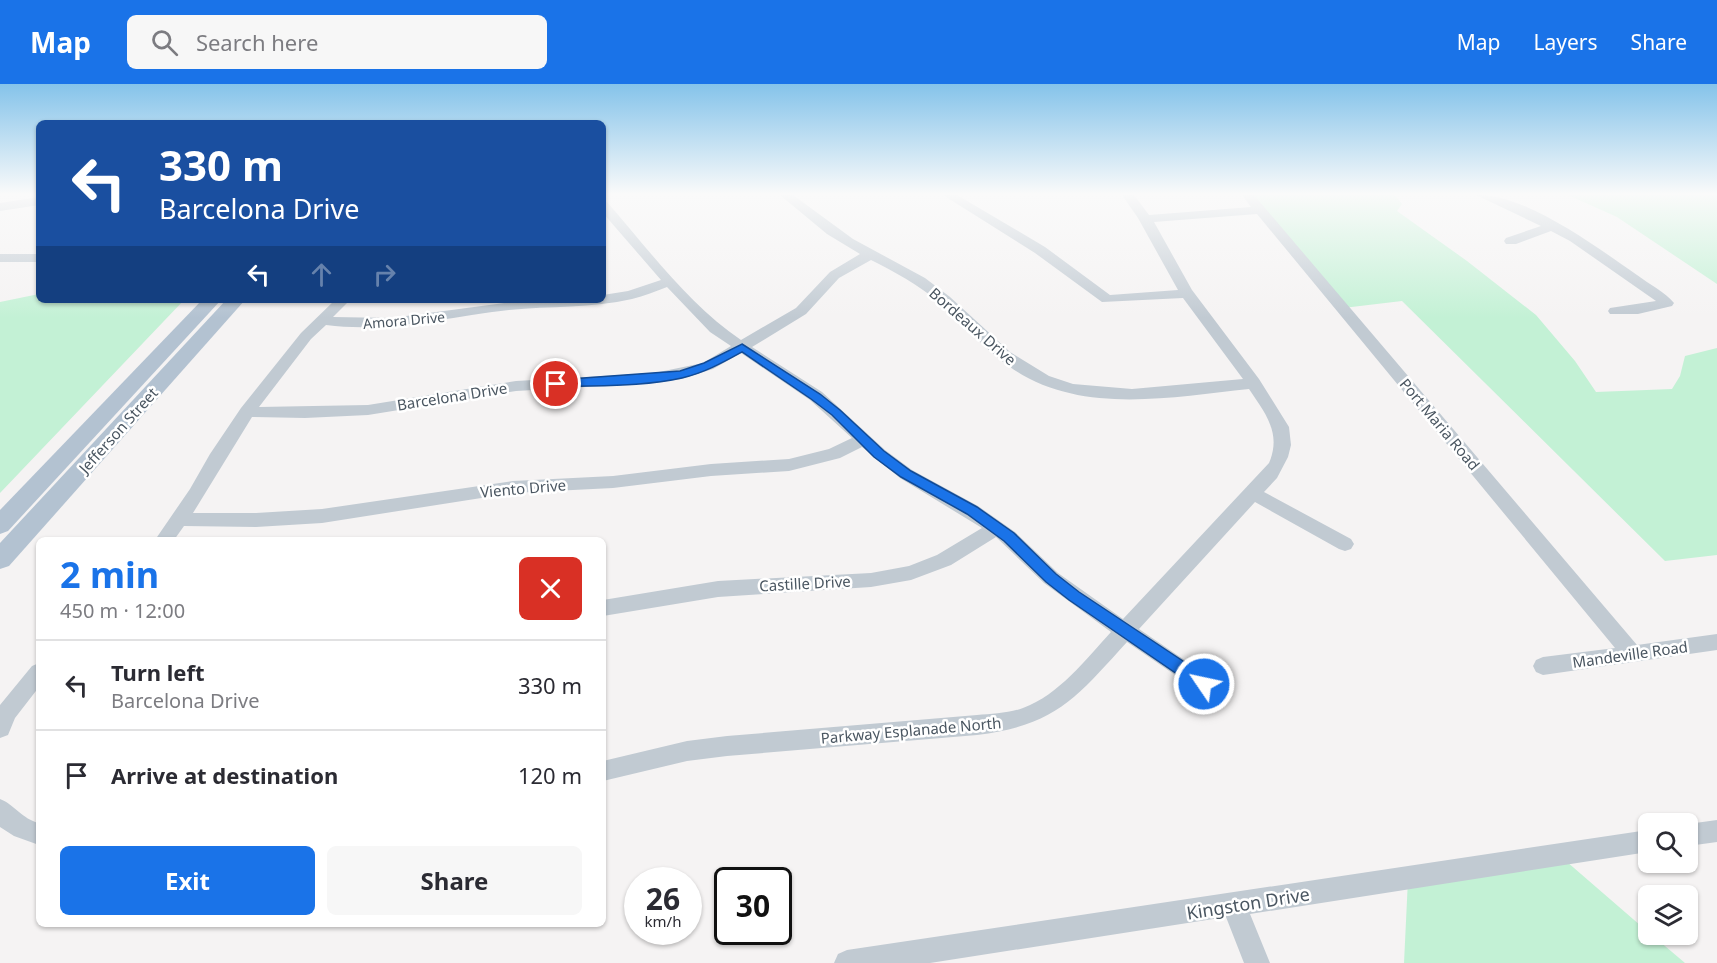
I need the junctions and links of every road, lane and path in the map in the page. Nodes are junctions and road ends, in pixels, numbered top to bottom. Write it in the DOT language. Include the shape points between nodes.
graph roads {
  1 [pos="629,236"];
  2 [pos="840,236"];
  3 [pos="1017,236"];
  4 [pos="1156,236"];
  5 [pos="1283,236"];
  6 [pos="1525,236"];
  7 [pos="1571,236"];
  8 [pos="1511,241"];
  9 [pos="871,254"];
  10 [pos="0,258"];
  11 [pos="36,258"];
  12 [pos="670,282"];
  13 [pos="1188,293"];
  14 [pos="606,299"];
  15 [pos="209,303"];
  16 [pos="234,303"];
  17 [pos="340,303"];
  18 [pos="552,303"];
  19 [pos="1615,311"];
  20 [pos="320,320"];
  21 [pos="742,347"];
  22 [pos="1254,382"];
  23 [pos="247,412"];
  24 [pos="863,439"];
  25 [pos="1252,493"];
  26 [pos="180,519"];
  27 [pos="0,525"];
  28 [pos="996,528"];
  29 [pos="166,537"];
  30 [pos="1344,544"];
  31 [pos="0,560"];
  32 [pos="606,608"];
  33 [pos="1125,631"];
  34 [pos="1717,642"];
  35 [pos="1632,653"];
  36 [pos="1543,666"];
  37 [pos="36,676"];
  38 [pos="1204,684"];
  39 [pos="0,728"];
  40 [pos="606,770"];
  41 [pos="2,817"];
  42 [pos="1717,831"];
  43 [pos="36,833"];
  44 [pos="1698,834"];
  45 [pos="1638,844"];
  46 [pos="1234,906"];
  47 [pos="916,958"];
  48 [pos="847,963"];
  49 [pos="1257,963"];
  1 -- 12 [label="street"];
  2 -- 9 [label="street, Bordeaux Drive"];
  3 -- 13 [label="street" via="1107,299"];
  4 -- 13 [label="street, Parkway Esplanade North"];
  5 -- 35 [label="street, Port Maria Road"];
  6 -- 8 [label="street"];
  7 -- 19 [label="street" via="1667,303"];
  9 -- 21 [label="street, Barcelona Drive" via="841,270 814,302"];
  9 -- 22 [label="street, Bordeaux Drive" via="928,287 1018,366 1066,386 1128,394"];
  10 -- 11 [label="street"];
  12 -- 14 [label="street"];
  12 -- 21 [label="street" via="715,329"];
  13 -- 22 [label="street, Parkway Esplanade North"];
  15 -- 27 [label="main road, Jefferson Street"];
  16 -- 31 [label="main road, Jefferson Street"];
  17 -- 20 [label="street"];
  18 -- 20 [label="street, Amora Drive" via="391,323 343,324"];
  20 -- 23 [label="street"];
  21 -- 23 [label="street, Barcelona Drive" via="708,366 654,378 516,386 336,412"];
  21 -- 24 [label="street" via="816,396"];
  22 -- 25 [label="street, Parkway Esplanade North" via="1282,433 1276,467"];
  23 -- 26 [label="street"];
  24 -- 26 [label="street, Viento Drive" via="834,454 789,465 502,488 322,516"];
  24 -- 28 [label="street" via="906,474"];
  25 -- 30 [label="street"];
  25 -- 33 [label="street, Parkway Esplanade North"];
  26 -- 29 [label="street"];
  28 -- 32 [label="street, Castille Drive" via="944,560 911,573 718,589"];
  28 -- 33 [label="street" via="1059,584"];
  33 -- 38 [label="street"];
  33 -- 40 [label="street, Parkway Esplanade North" via="1054,703 1007,722 707,748"];
  34 -- 35 [label="street, Mandeville Road"];
  35 -- 36 [label="street, Mandeville Road"];
  37 -- 39 [label="street" via="7,712"];
  41 -- 43 [label="street"];
  42 -- 44 [label="street"];
  45 -- 46 [label="street, Kingston Drive"];
  46 -- 47 [label="street, Kingston Drive"];
  46 -- 49 [label="street"];
  47 -- 48 [label="street, Kingston Drive"];
}
